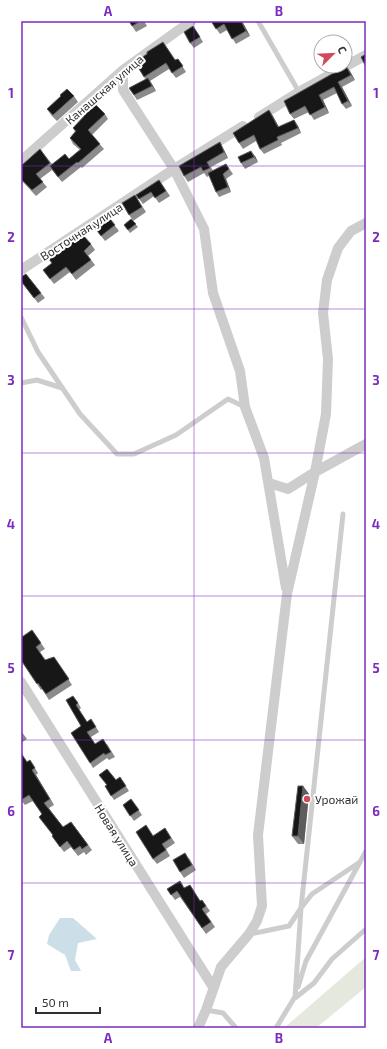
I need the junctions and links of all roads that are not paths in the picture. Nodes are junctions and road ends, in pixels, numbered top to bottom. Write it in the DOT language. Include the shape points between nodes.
graph roads {
  1 [pos="191,21"];
  2 [pos="258,21"];
  3 [pos="366,55"];
  4 [pos="123,70"];
  5 [pos="299,92"];
  6 [pos="21,162"];
  7 [pos="174,169"];
  8 [pos="366,223"];
  9 [pos="21,270"];
  10 [pos="21,317"];
  11 [pos="21,383"];
  12 [pos="62,388"];
  13 [pos="245,407"];
  14 [pos="366,444"];
  15 [pos="315,472"];
  16 [pos="269,483"];
  17 [pos="344,514"];
  18 [pos="287,594"];
  19 [pos="21,682"];
  20 [pos="366,851"];
  21 [pos="361,861"];
  22 [pos="301,908"];
  23 [pos="366,929"];
  24 [pos="249,934"];
  25 [pos="213,987"];
  26 [pos="295,998"];
  27 [pos="206,1010"];
  28 [pos="198,1028"];
  29 [pos="236,1028"];
  30 [pos="276,1028"];
  1 -- 4 [label="street, Канашская улица"];
  2 -- 5 [label="lane"];
  3 -- 5 [label="street, Восточная улица"];
  4 -- 6 [label="street, Канашская улица"];
  4 -- 7 [label="street" via="123,90"];
  5 -- 7 [label="street, Восточная улица"];
  7 -- 9 [label="street, Восточная улица"];
  7 -- 13 [label="street" via="204,230 214,293 240,371"];
  8 -- 15 [label="street" via="351,232 338,248 327,280 323,313 328,359 326,414"];
  10 -- 12 [label="lane" via="38,352"];
  11 -- 12 [label="lane" via="37,380"];
  12 -- 13 [label="lane" via="80,414 117,454 134,454 176,435 228,399"];
  13 -- 16 [label="street" via="264,458"];
  14 -- 15 [label="street"];
  15 -- 16 [label="street" via="288,489"];
  15 -- 18 [label="street"];
  16 -- 18 [label="street"];
  17 -- 22 [label="lane"];
  18 -- 24 [label="street" via="258,836 262,906 258,921"];
  19 -- 25 [label="street, Новая улица"];
  20 -- 21 [label="lane"];
  21 -- 22 [label="lane" via="312,894"];
  21 -- 26 [label="lane" via="306,961"];
  22 -- 24 [label="lane" via="289,926"];
  22 -- 26 [label="lane"];
  23 -- 26 [label="lane" via="332,960 314,983"];
  24 -- 25 [label="street" via="221,967"];
  25 -- 27 [label="street"];
  26 -- 30 [label="lane"];
  27 -- 28 [label="street"];
  27 -- 29 [label="lane" via="223,1013"];
}
